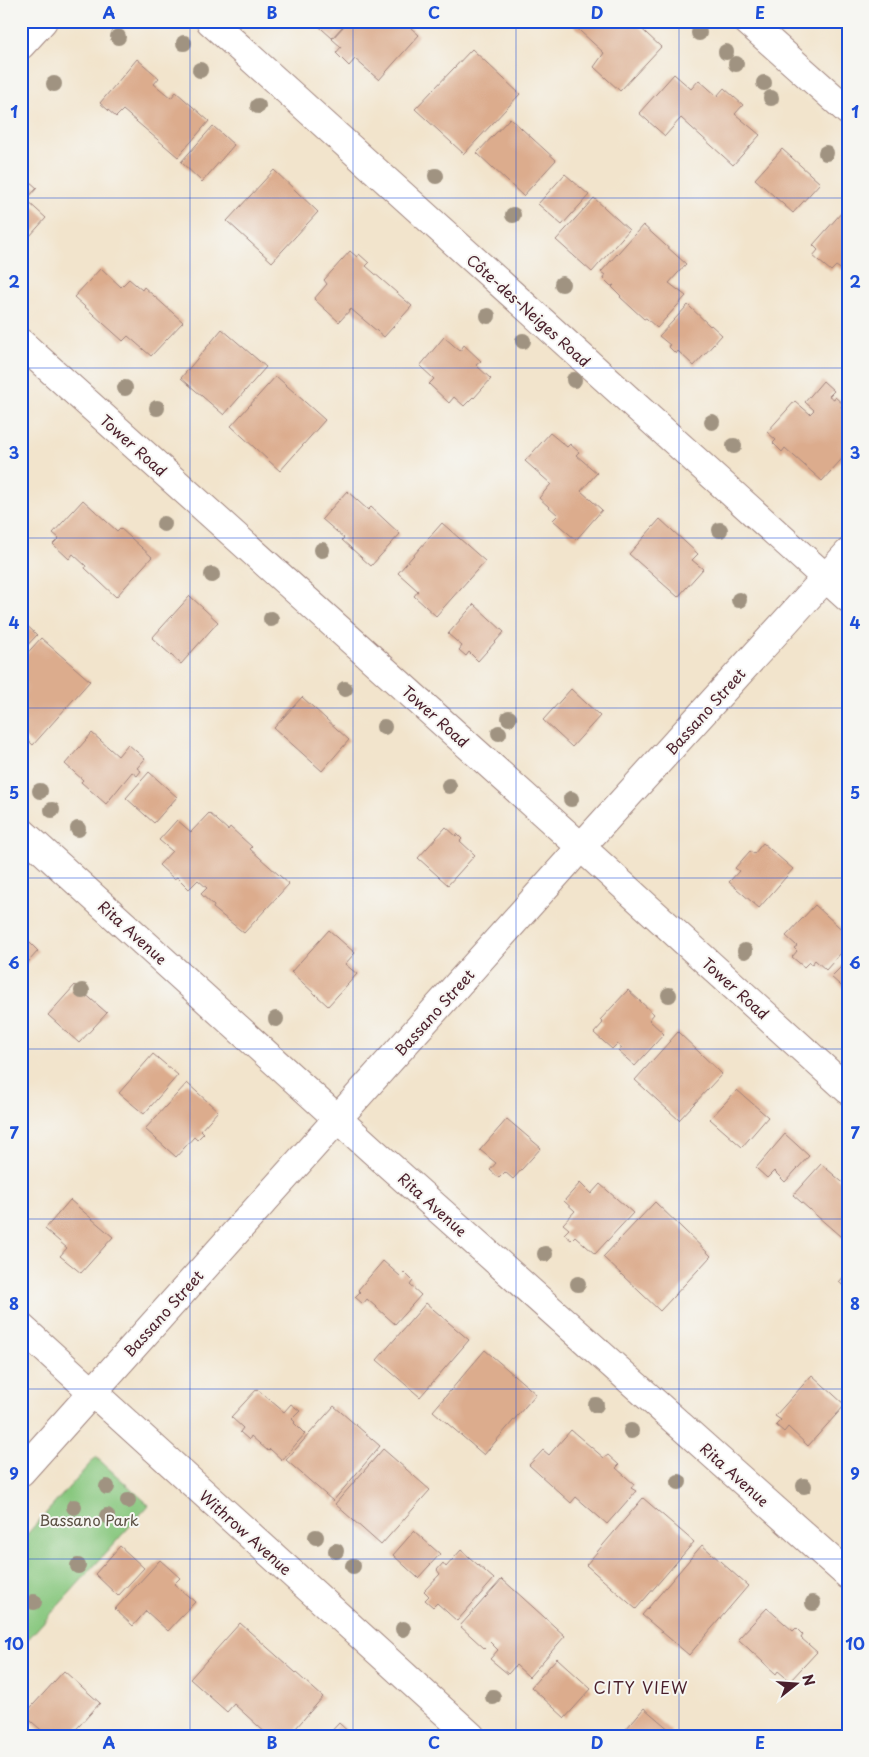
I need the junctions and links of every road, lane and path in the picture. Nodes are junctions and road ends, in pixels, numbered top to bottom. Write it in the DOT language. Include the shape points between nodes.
graph roads {
  1 [pos="42,21"];
  2 [pos="210,21"];
  3 [pos="747,21"];
  4 [pos="21,45"];
  5 [pos="848,112"];
  6 [pos="21,343"];
  7 [pos="848,553"];
  8 [pos="825,579"];
  9 [pos="848,598"];
  10 [pos="21,831"];
  11 [pos="581,847"];
  12 [pos="848,1090"];
  13 [pos="338,1118"];
  14 [pos="21,1327"];
  15 [pos="92,1392"];
  16 [pos="21,1472"];
  17 [pos="848,1575"];
  18 [pos="471,1736"];
  1 -- 4 [label="street"];
  2 -- 8 [label="street, Côte-des-Neiges Road"];
  3 -- 5 [label="street"];
  6 -- 11 [label="street, Tower Road"];
  7 -- 8 [label="street, Bassano Street"];
  8 -- 9 [label="street, Côte-des-Neiges Road"];
  8 -- 11 [label="street, Bassano Street"];
  10 -- 13 [label="street, Rita Avenue"];
  11 -- 12 [label="street, Tower Road"];
  11 -- 13 [label="street, Bassano Street"];
  13 -- 15 [label="street, Bassano Street"];
  13 -- 17 [label="street, Rita Avenue"];
  14 -- 15 [label="street, Withrow Avenue"];
  15 -- 16 [label="street, Bassano Street"];
  15 -- 18 [label="street, Withrow Avenue"];
}
